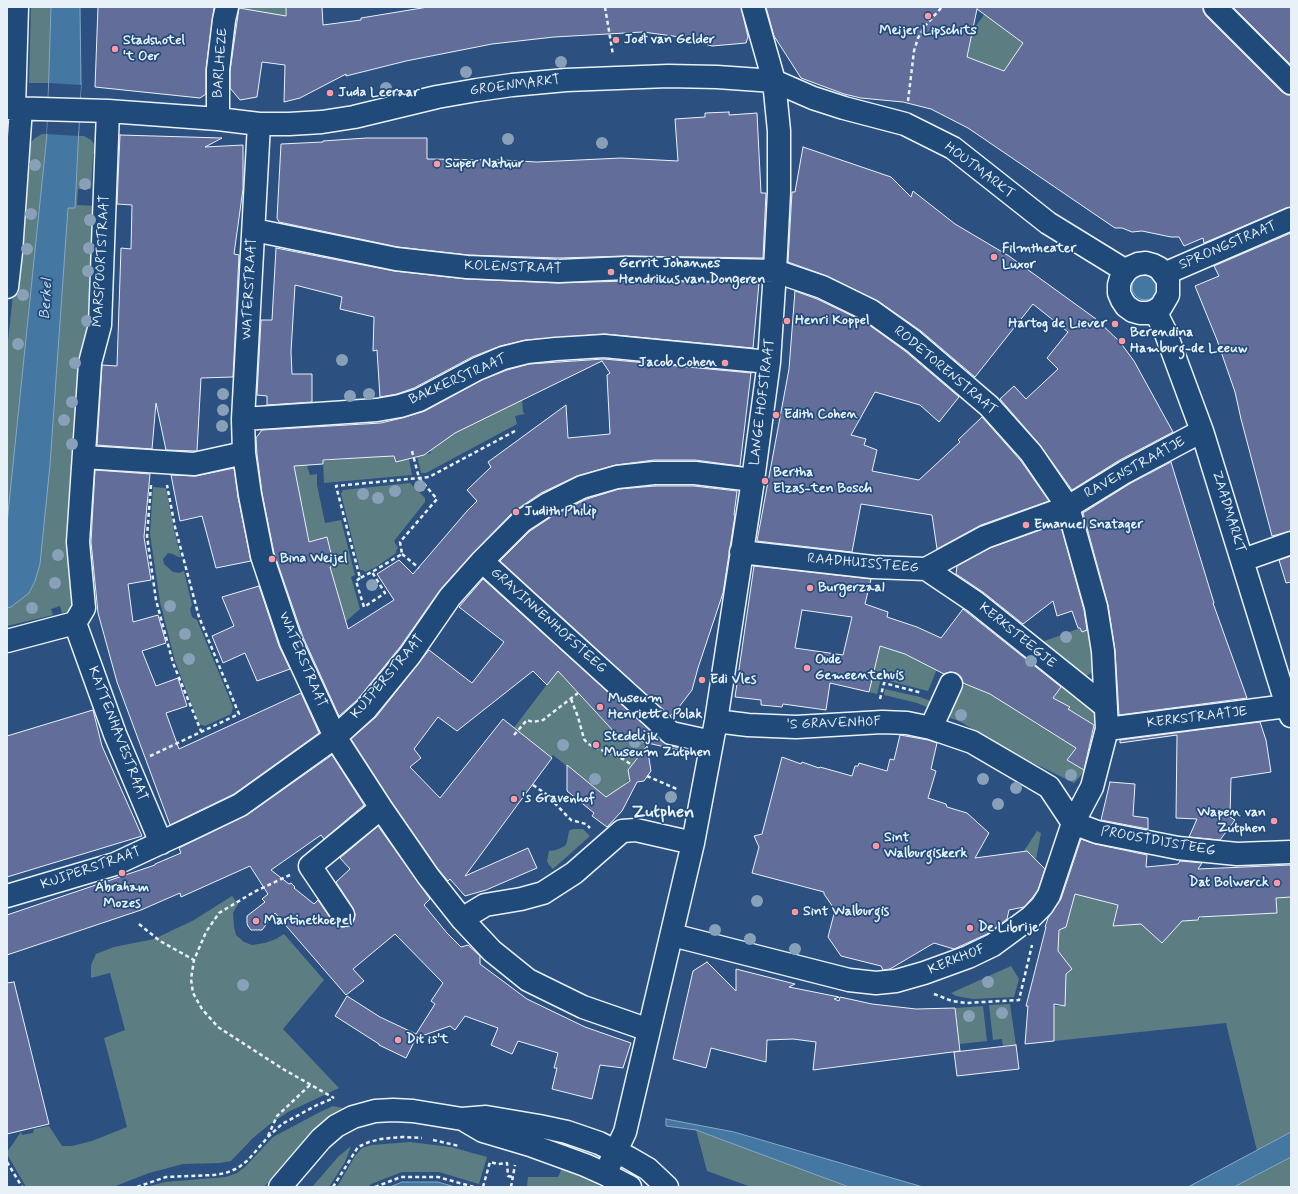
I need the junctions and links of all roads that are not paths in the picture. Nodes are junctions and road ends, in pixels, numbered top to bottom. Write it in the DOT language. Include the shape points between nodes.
graph roads {
  1 [pos="17,7"];
  2 [pos="227,7"];
  3 [pos="753,7"];
  4 [pos="1215,7"];
  5 [pos="774,81"];
  6 [pos="1291,82"];
  7 [pos="20,108"];
  8 [pos="108,111"];
  9 [pos="218,119"];
  10 [pos="259,124"];
  11 [pos="1291,219"];
  12 [pos="254,230"];
  13 [pos="775,271"];
  14 [pos="1126,271"];
  15 [pos="1164,274"];
  16 [pos="7,287"];
  17 [pos="1155,311"];
  18 [pos="769,362"];
  19 [pos="243,419"];
  20 [pos="1202,431"];
  21 [pos="244,453"];
  22 [pos="84,457"];
  23 [pos="753,480"];
  24 [pos="1068,507"];
  25 [pos="1291,542"];
  26 [pos="741,552"];
  27 [pos="1243,560"];
  28 [pos="482,561"];
  29 [pos="926,569"];
  30 [pos="75,623"];
  31 [pos="7,641"];
  32 [pos="947,693"];
  33 [pos="1106,707"];
  34 [pos="1289,711"];
  35 [pos="716,721"];
  36 [pos="931,728"];
  37 [pos="1107,729"];
  38 [pos="335,737"];
  39 [pos="712,742"];
  40 [pos="381,808"];
  41 [pos="1073,823"];
  42 [pos="693,843"];
  43 [pos="160,844"];
  44 [pos="1291,852"];
  45 [pos="7,896"];
  46 [pos="343,915"];
  47 [pos="462,919"];
  48 [pos="672,935"];
  49 [pos="649,1030"];
  50 [pos="462,1119"];
  51 [pos="616,1151"];
  52 [pos="605,1174"];
  53 [pos="280,1187"];
  54 [pos="630,1187"];
  55 [pos="668,1187"];
  1 -- 7 [label="street"];
  2 -- 9 [label="street, BARLHEZE" via="218,70"];
  3 -- 5 [label="street, LANGE HOFSTRAAT"];
  4 -- 6 [label="street"];
  5 -- 10 [label="street, GROENMARKT" via="696,76 520,84 437,97 322,122"];
  5 -- 13 [label="street, LANGE HOFSTRAAT" via="779,131"];
  5 -- 14 [label="street, HOUTMARKT" via="813,98 905,124 953,148 1048,223"];
  7 -- 8 [label="street"];
  7 -- 16 [label="street"];
  8 -- 9 [label="street"];
  8 -- 22 [label="street, MARSPOORTSTRAAT" via="100,325 90,363"];
  9 -- 10 [label="street"];
  10 -- 12 [label="street, WATERSTRAAT"];
  11 -- 15 [label="street, SPRONGSTRAAT"];
  12 -- 13 [label="street, KOLENSTRAAT" via="396,259 467,267 559,271 626,268"];
  12 -- 19 [label="street, WATERSTRAAT"];
  13 -- 18 [label="street, LANGE HOFSTRAAT"];
  13 -- 24 [label="street, RODETORENSTRAAT" via="822,286 871,311 913,341 989,406 1031,453"];
  14 -- 15 [label="street" via="1138,264 1146,263 1159,268"];
  14 -- 17 [label="street" via="1121,278 1119,293 1126,306 1140,313"];
  15 -- 17 [label="street" via="1168,280 1168,294 1166,301"];
  17 -- 20 [label="street, ZAADMARKT" via="1166,331"];
  18 -- 19 [label="street, BAKKERSTRAAT" via="604,346 556,348 503,358 419,400 400,406 377,410"];
  18 -- 23 [label="street, LANGE HOFSTRAAT"];
  19 -- 21 [label="street, WATERSTRAAT"];
  20 -- 24 [label="street, RAVENSTRAATJE" via="1125,472"];
  20 -- 27 [label="street, ZAADMARKT"];
  21 -- 22 [label="street" via="194,464"];
  21 -- 38 [label="street, WATERSTRAAT" via="262,556 291,642"];
  22 -- 30 [label="street" via="78,542 84,608"];
  23 -- 26 [label="street, LANGE HOFSTRAAT"];
  23 -- 28 [label="street, KUIPERSTRAAT" via="695,473 654,473 617,477 582,487 522,521"];
  24 -- 29 [label="street, RAADHUISSTEEG" via="985,537"];
  24 -- 33 [label="street, RODETORENSTRAAT" via="1096,608 1103,651"];
  25 -- 27 [label="street"];
  26 -- 29 [label="street, RAADHUISSTEEG" via="873,567"];
  26 -- 35 [label="street, LANGE HOFSTRAAT"];
  27 -- 34 [label="street, ZAADMARKT"];
  28 -- 38 [label="street, KUIPERSTRAAT" via="450,597 410,655 366,709"];
  28 -- 39 [label="street, GRAVINNENHOFSTEEG" via="671,733"];
  29 -- 33 [label="street, KERKSTEEGJE" via="974,602"];
  30 -- 31 [label="street"];
  30 -- 43 [label="street, KATTENHAVESTRAAT" via="115,734"];
  32 -- 36 [label="street"];
  33 -- 37 [label="street, RODETORENSTRAAT"];
  34 -- 37 [label="street, KERKSTRAATJE"];
  35 -- 36 [label="street, 'S GRAVENHOF" via="796,727 873,722 907,723"];
  35 -- 39 [label="street"];
  36 -- 41 [label="street" via="972,742 1049,788"];
  37 -- 41 [label="street, RODETORENSTRAAT" via="1092,787"];
  38 -- 40 [label="street, WATERSTRAAT"];
  38 -- 43 [label="street, KUIPERSTRAAT" via="240,805"];
  39 -- 42 [label="street"];
  40 -- 46 [label="street" via="310,866"];
  40 -- 47 [label="street, WATERSTRAAT" via="428,876"];
  41 -- 44 [label="street, PROOSTDIJSTEEG" via="1097,832 1178,848 1237,854"];
  41 -- 48 [label="street, KERKHOF" via="1049,895 1031,917 993,945 968,957 896,981 876,983 850,980"];
  42 -- 47 [label="street" via="636,830 622,831 574,873 543,892 485,905"];
  42 -- 48 [label="street"];
  43 -- 45 [label="street, KUIPERSTRAAT" via="115,864"];
  47 -- 49 [label="street" via="492,952 528,980 583,1007"];
  48 -- 49 [label="street"];
  49 -- 51 [label="street" via="625,1132"];
  50 -- 51 [label="street" via="486,1117 539,1126 583,1137"];
  50 -- 52 [label="street" via="483,1131 530,1145"];
  50 -- 53 [label="street" via="393,1110 353,1116 336,1126 322,1139"];
  51 -- 52 [label="street"];
  51 -- 55 [label="street" via="648,1170"];
  52 -- 54 [label="street"];
}
